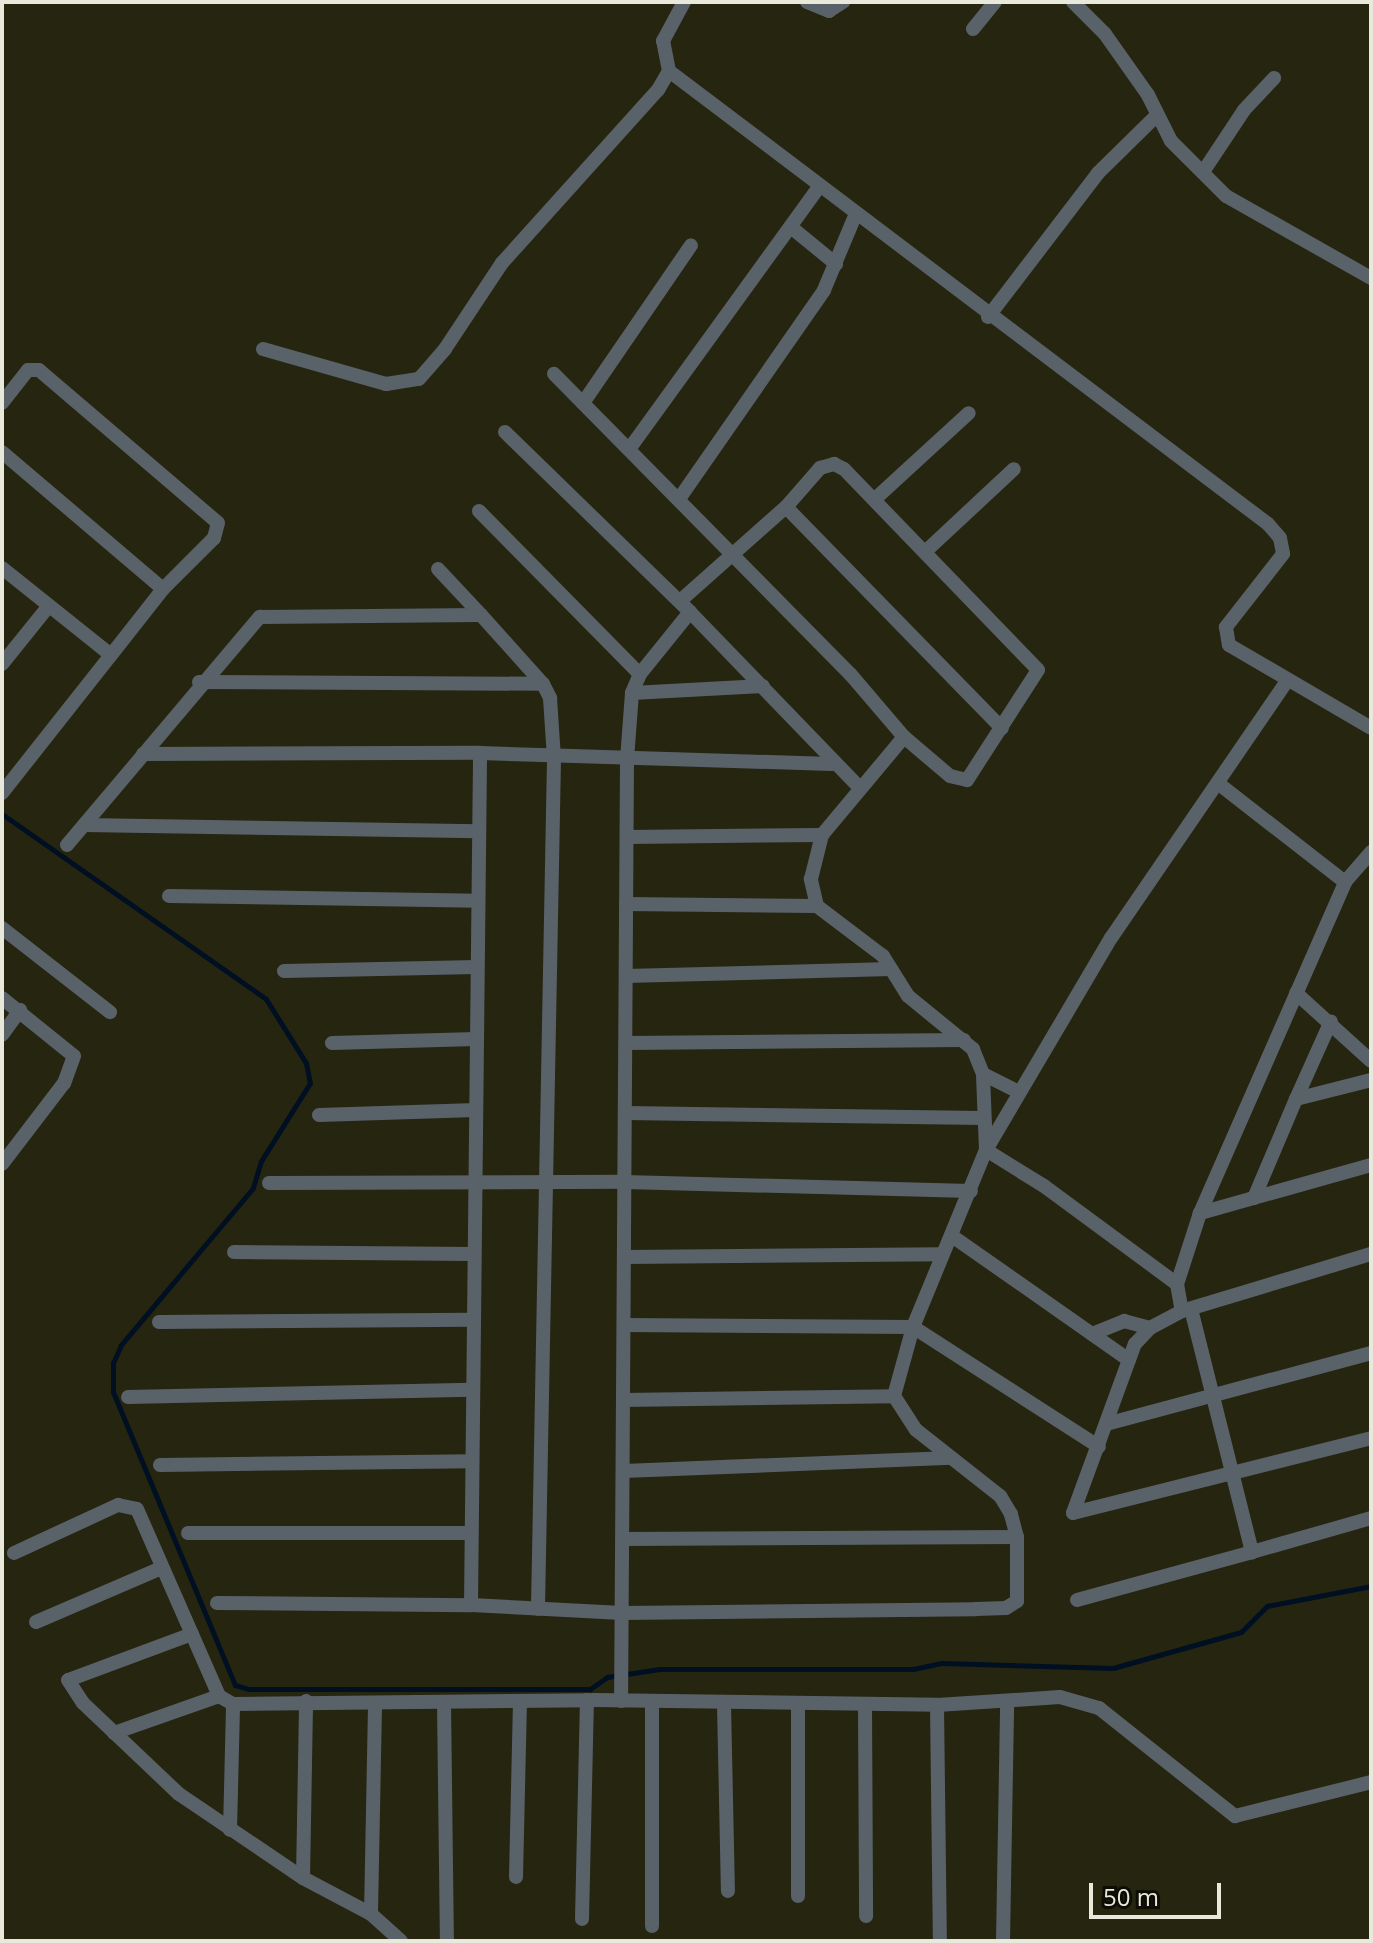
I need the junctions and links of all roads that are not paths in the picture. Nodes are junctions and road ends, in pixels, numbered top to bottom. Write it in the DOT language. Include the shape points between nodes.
graph roads {
  1 [pos="684,2"];
  2 [pos="807,2"];
  3 [pos="843,2"];
  4 [pos="995,2"];
  5 [pos="1073,2"];
  6 [pos="973,29"];
  7 [pos="669,71"];
  8 [pos="1274,78"];
  9 [pos="1155,117"];
  10 [pos="1203,172"];
  11 [pos="819,187"];
  12 [pos="855,216"];
  13 [pos="792,228"];
  14 [pos="691,245"];
  15 [pos="836,264"];
  16 [pos="1371,278"];
  17 [pos="988,317"];
  18 [pos="263,349"];
  19 [pos="554,374"];
  20 [pos="2,403"];
  21 [pos="583,403"];
  22 [pos="969,413"];
  23 [pos="505,432"];
  24 [pos="630,448"];
  25 [pos="2,452"];
  26 [pos="1014,469"];
  27 [pos="679,499"];
  28 [pos="875,499"];
  29 [pos="786,507"];
  30 [pos="479,511"];
  31 [pos="926,551"];
  32 [pos="731,553"];
  33 [pos="2,568"];
  34 [pos="438,569"];
  35 [pos="163,589"];
  36 [pos="48,607"];
  37 [pos="685,607"];
  38 [pos="481,615"];
  39 [pos="111,655"];
  40 [pos="2,664"];
  41 [pos="640,674"];
  42 [pos="1287,681"];
  43 [pos="199,682"];
  44 [pos="543,684"];
  45 [pos="763,686"];
  46 [pos="632,693"];
  47 [pos="1002,728"];
  48 [pos="1371,728"];
  49 [pos="904,737"];
  50 [pos="480,753"];
  51 [pos="143,754"];
  52 [pos="554,759"];
  53 [pos="627,759"];
  54 [pos="832,764"];
  55 [pos="1219,784"];
  56 [pos="858,786"];
  57 [pos="2,793"];
  58 [pos="84,825"];
  59 [pos="479,831"];
  60 [pos="822,835"];
  61 [pos="627,837"];
  62 [pos="67,845"];
  63 [pos="1371,852"];
  64 [pos="1345,882"];
  65 [pos="169,896"];
  66 [pos="478,901"];
  67 [pos="626,904"];
  68 [pos="817,906"];
  69 [pos="2,928"];
  70 [pos="477,967"];
  71 [pos="891,969"];
  72 [pos="284,971"];
  73 [pos="626,976"];
  74 [pos="1296,993"];
  75 [pos="2,998"];
  76 [pos="20,1010"];
  77 [pos="110,1012"];
  78 [pos="1331,1021"];
  79 [pos="2,1035"];
  80 [pos="476,1039"];
  81 [pos="964,1040"];
  82 [pos="332,1043"];
  83 [pos="626,1043"];
  84 [pos="1371,1061"];
  85 [pos="983,1074"];
  86 [pos="1371,1080"];
  87 [pos="1019,1092"];
  88 [pos="1296,1099"];
  89 [pos="476,1110"];
  90 [pos="625,1113"];
  91 [pos="319,1115"];
  92 [pos="983,1118"];
  93 [pos="986,1150"];
  94 [pos="2,1164"];
  95 [pos="1371,1165"];
  96 [pos="548,1181"];
  97 [pos="625,1182"];
  98 [pos="269,1183"];
  99 [pos="475,1183"];
  100 [pos="971,1191"];
  101 [pos="1254,1198"];
  102 [pos="1200,1213"];
  103 [pos="952,1236"];
  104 [pos="234,1252"];
  105 [pos="474,1254"];
  106 [pos="942,1254"];
  107 [pos="1371,1254"];
  108 [pos="624,1257"];
  109 [pos="1177,1284"];
  110 [pos="1186,1310"];
  111 [pos="473,1320"];
  112 [pos="159,1322"];
  113 [pos="624,1325"];
  114 [pos="913,1327"];
  115 [pos="1150,1328"];
  116 [pos="1092,1334"];
  117 [pos="1371,1353"];
  118 [pos="1129,1360"];
  119 [pos="472,1390"];
  120 [pos="894,1396"];
  121 [pos="128,1397"];
  122 [pos="1209,1398"];
  123 [pos="624,1400"];
  124 [pos="1110,1423"];
  125 [pos="1371,1438"];
  126 [pos="1099,1447"];
  127 [pos="951,1458"];
  128 [pos="472,1461"];
  129 [pos="160,1465"];
  130 [pos="624,1471"];
  131 [pos="1231,1477"];
  132 [pos="1371,1518"];
  133 [pos="188,1533"];
  134 [pos="471,1533"];
  135 [pos="1017,1537"];
  136 [pos="623,1539"];
  137 [pos="1252,1552"];
  138 [pos="14,1553"];
  139 [pos="159,1569"];
  140 [pos="1077,1600"];
  141 [pos="217,1603"];
  142 [pos="471,1605"];
  143 [pos="538,1609"];
  144 [pos="622,1613"];
  145 [pos="36,1622"];
  146 [pos="192,1634"];
  147 [pos="219,1696"];
  148 [pos="587,1700"];
  149 [pos="306,1701"];
  150 [pos="520,1701"];
  151 [pos="621,1701"];
  152 [pos="652,1701"];
  153 [pos="444,1702"];
  154 [pos="1007,1702"];
  155 [pos="375,1703"];
  156 [pos="233,1704"];
  157 [pos="724,1704"];
  158 [pos="798,1704"];
  159 [pos="865,1705"];
  160 [pos="937,1705"];
  161 [pos="114,1733"];
  162 [pos="1371,1782"];
  163 [pos="230,1830"];
  164 [pos="516,1877"];
  165 [pos="303,1878"];
  166 [pos="728,1891"];
  167 [pos="798,1896"];
  168 [pos="371,1914"];
  169 [pos="866,1916"];
  170 [pos="582,1919"];
  171 [pos="652,1926"];
  172 [pos="401,1941"];
  173 [pos="447,1941"];
  174 [pos="940,1941"];
  175 [pos="1003,1941"];
  1 -- 7 [label="street" via="663,41"];
  2 -- 3 [label="street" via="829,11"];
  4 -- 6 [label="street"];
  5 -- 9 [label="street" via="1105,34 1148,95"];
  7 -- 11 [label="street"];
  7 -- 18 [label="street" via="635,119 502,263 419,379 386,384"];
  8 -- 10 [label="street" via="1244,110"];
  9 -- 10 [label="street"];
  9 -- 17 [label="street" via="1098,173"];
  10 -- 16 [label="street" via="1253,213"];
  11 -- 12 [label="street"];
  11 -- 13 [label="street"];
  12 -- 15 [label="street"];
  12 -- 17 [label="street"];
  13 -- 15 [label="street"];
  13 -- 24 [label="street"];
  14 -- 21 [label="street"];
  15 -- 27 [label="street" via="824,290"];
  17 -- 42 [label="street" via="1182,456 1280,538 1283,554 1226,627 1226,636 1240,655"];
  19 -- 21 [label="street"];
  20 -- 35 [label="street" via="28,370 39,370 218,523 214,538"];
  21 -- 24 [label="street"];
  22 -- 28 [label="street"];
  23 -- 37 [label="street"];
  24 -- 27 [label="street"];
  25 -- 35 [label="street"];
  26 -- 31 [label="street"];
  27 -- 32 [label="street"];
  28 -- 29 [label="street" via="834,464 820,468"];
  28 -- 31 [label="street"];
  29 -- 32 [label="street"];
  29 -- 47 [label="street"];
  30 -- 41 [label="street"];
  31 -- 47 [label="street" via="1038,670"];
  32 -- 37 [label="street"];
  32 -- 49 [label="street"];
  33 -- 36 [label="street"];
  34 -- 38 [label="street"];
  35 -- 39 [label="street"];
  36 -- 39 [label="street"];
  36 -- 40 [label="street"];
  37 -- 41 [label="street"];
  37 -- 45 [label="street"];
  38 -- 43 [label="street" via="276,613 260,617"];
  38 -- 44 [label="street"];
  39 -- 57 [label="street"];
  41 -- 46 [label="street"];
  42 -- 48 [label="street"];
  42 -- 55 [label="street"];
  43 -- 44 [label="street"];
  43 -- 51 [label="street"];
  44 -- 52 [label="street" via="550,698"];
  45 -- 46 [label="street"];
  45 -- 54 [label="street"];
  46 -- 53 [label="street"];
  47 -- 49 [label="street" via="961,782"];
  49 -- 56 [label="street"];
  50 -- 51 [label="street"];
  50 -- 52 [label="street"];
  50 -- 59 [label="street"];
  51 -- 58 [label="street"];
  52 -- 53 [label="street"];
  52 -- 96 [label="street"];
  53 -- 54 [label="street"];
  53 -- 61 [label="street"];
  54 -- 56 [label="street"];
  55 -- 64 [label="street"];
  55 -- 87 [label="street" via="1111,938"];
  56 -- 60 [label="street"];
  58 -- 59 [label="street"];
  58 -- 62 [label="street"];
  59 -- 66 [label="street"];
  60 -- 61 [label="street"];
  60 -- 68 [label="street" via="811,879"];
  61 -- 67 [label="street"];
  63 -- 64 [label="street"];
  64 -- 74 [label="street"];
  65 -- 66 [label="street"];
  66 -- 70 [label="street"];
  67 -- 68 [label="street"];
  67 -- 73 [label="street"];
  68 -- 71 [label="street" via="873,947"];
  69 -- 77 [label="street"];
  70 -- 72 [label="street"];
  70 -- 80 [label="street"];
  71 -- 73 [label="street"];
  71 -- 81 [label="street" via="908,996"];
  73 -- 83 [label="street"];
  74 -- 78 [label="street"];
  74 -- 102 [label="street"];
  75 -- 76 [label="street"];
  76 -- 79 [label="street"];
  76 -- 94 [label="street" via="74,1056 64,1083"];
  78 -- 84 [label="street"];
  78 -- 88 [label="street"];
  80 -- 82 [label="street"];
  80 -- 89 [label="street"];
  81 -- 83 [label="street"];
  81 -- 85 [label="street"];
  83 -- 90 [label="street"];
  85 -- 87 [label="street"];
  85 -- 92 [label="street"];
  86 -- 88 [label="street"];
  87 -- 93 [label="street"];
  88 -- 101 [label="street"];
  89 -- 91 [label="street"];
  89 -- 99 [label="street"];
  90 -- 92 [label="street"];
  90 -- 97 [label="street"];
  92 -- 93 [label="street"];
  93 -- 100 [label="street"];
  93 -- 109 [label="street"];
  95 -- 101 [label="street"];
  96 -- 97 [label="street"];
  96 -- 99 [label="street"];
  96 -- 143 [label="street"];
  97 -- 100 [label="street"];
  97 -- 108 [label="street"];
  98 -- 99 [label="street"];
  99 -- 105 [label="street"];
  100 -- 103 [label="street"];
  101 -- 102 [label="street"];
  102 -- 109 [label="street"];
  103 -- 106 [label="street"];
  103 -- 116 [label="street"];
  104 -- 105 [label="street"];
  105 -- 111 [label="street"];
  106 -- 108 [label="street"];
  106 -- 114 [label="street"];
  107 -- 110 [label="street"];
  108 -- 113 [label="street"];
  109 -- 110 [label="street"];
  110 -- 115 [label="street"];
  110 -- 122 [label="street"];
  111 -- 112 [label="street"];
  111 -- 119 [label="street"];
  113 -- 114 [label="street"];
  113 -- 123 [label="street"];
  114 -- 120 [label="street"];
  114 -- 126 [label="street"];
  115 -- 116 [label="street" via="1124,1321"];
  115 -- 118 [label="street"];
  116 -- 118 [label="street"];
  117 -- 122 [label="street"];
  118 -- 124 [label="street"];
  119 -- 121 [label="street"];
  119 -- 128 [label="street"];
  120 -- 123 [label="street"];
  120 -- 127 [label="street" via="916,1430"];
  122 -- 124 [label="street"];
  122 -- 131 [label="street"];
  123 -- 130 [label="street"];
  124 -- 126 [label="street"];
  125 -- 131 [label="street"];
  126 -- 131 [label="street" via="1073,1513"];
  127 -- 130 [label="street"];
  127 -- 135 [label="street" via="1000,1496"];
  128 -- 129 [label="street"];
  128 -- 134 [label="street"];
  130 -- 136 [label="street"];
  131 -- 137 [label="street"];
  132 -- 137 [label="street"];
  133 -- 134 [label="street"];
  134 -- 142 [label="street"];
  135 -- 136 [label="street"];
  135 -- 144 [label="street" via="1017,1601 1006,1608"];
  136 -- 144 [label="street"];
  137 -- 140 [label="street"];
  138 -- 139 [label="street" via="118,1505 130,1505 137,1509"];
  139 -- 145 [label="street"];
  139 -- 146 [label="street"];
  141 -- 142 [label="street"];
  142 -- 143 [label="street"];
  143 -- 144 [label="street"];
  144 -- 151 [label="street"];
  146 -- 147 [label="street"];
  146 -- 161 [label="street" via="68,1680"];
  147 -- 156 [label="street"];
  147 -- 161 [label="street"];
  148 -- 150 [label="street"];
  148 -- 151 [label="street"];
  148 -- 170 [label="street"];
  149 -- 155 [label="street"];
  149 -- 156 [label="street"];
  149 -- 165 [label="street"];
  150 -- 153 [label="street"];
  150 -- 164 [label="street"];
  151 -- 152 [label="street"];
  152 -- 157 [label="street"];
  152 -- 171 [label="street"];
  153 -- 155 [label="street"];
  153 -- 173 [label="street"];
  154 -- 160 [label="street"];
  154 -- 162 [label="street" via="1060,1697 1099,1708 1235,1816"];
  154 -- 175 [label="street"];
  155 -- 168 [label="street"];
  156 -- 163 [label="street"];
  157 -- 158 [label="street"];
  157 -- 166 [label="street"];
  158 -- 159 [label="street"];
  158 -- 167 [label="street"];
  159 -- 160 [label="street"];
  159 -- 169 [label="street"];
  160 -- 174 [label="street"];
  161 -- 163 [label="street" via="155,1774"];
  163 -- 165 [label="street"];
  165 -- 168 [label="street"];
  168 -- 172 [label="street"];
}
